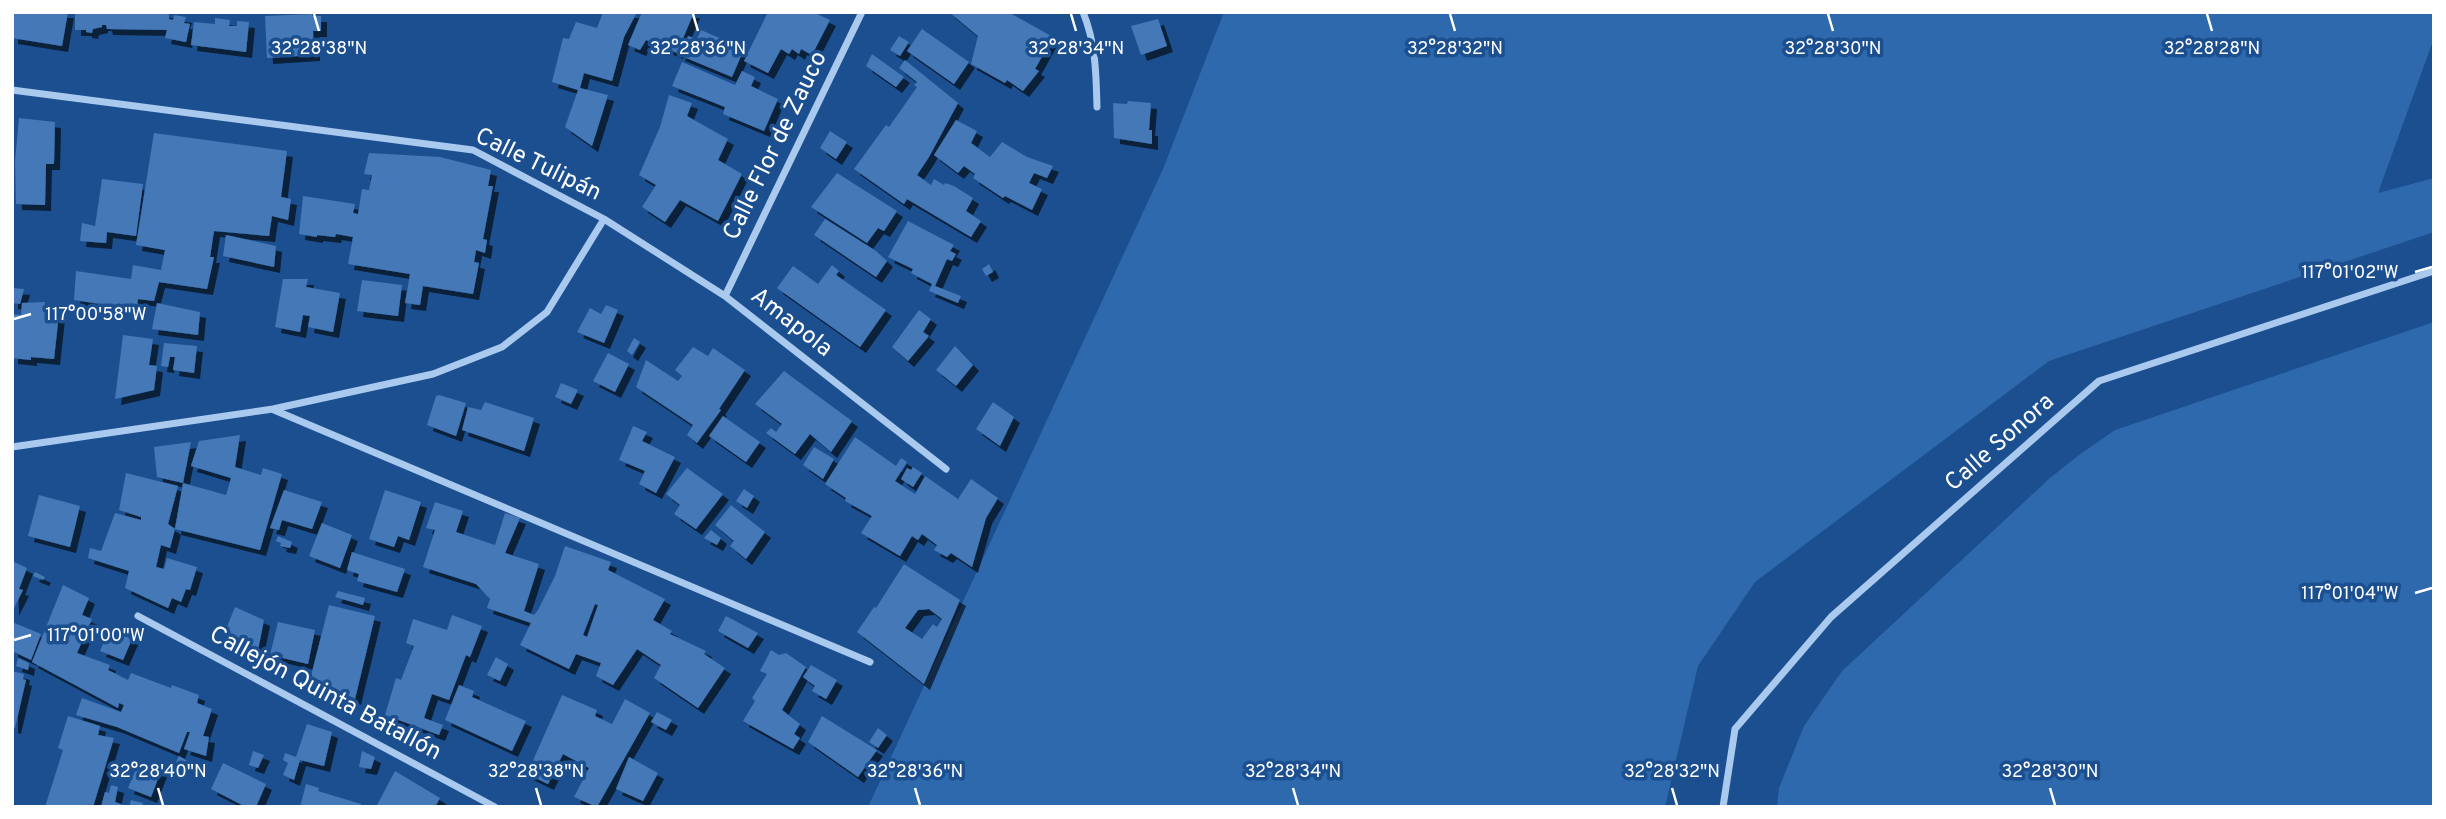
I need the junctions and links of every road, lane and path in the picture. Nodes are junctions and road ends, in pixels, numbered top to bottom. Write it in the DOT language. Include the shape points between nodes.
graph roads {
  1 [pos="851,12"];
  2 [pos="1083,12"];
  3 [pos="861,14"];
  4 [pos="12,90"];
  5 [pos="1097,107"];
  6 [pos="604,219"];
  7 [pos="2434,271"];
  8 [pos="724,296"];
  9 [pos="273,409"];
  10 [pos="12,447"];
  11 [pos="946,469"];
  12 [pos="138,616"];
  13 [pos="870,662"];
  14 [pos="491,806"];
  15 [pos="1723,807"];
  1 -- 3 [label="street"];
  2 -- 5 [label="street" via="1096,60"];
  3 -- 8 [label="street, Calle Flor de Zauco"];
  4 -- 6 [label="street, Calle Tulipán" via="473,150"];
  6 -- 8 [label="street, Amapola"];
  6 -- 9 [label="street, Calle Tulipán" via="547,312 502,347 433,374"];
  7 -- 15 [label="street, Calle Sonora" via="2099,381 1832,617 1735,729"];
  8 -- 11 [label="street, Amapola"];
  9 -- 10 [label="street, Calle Tulipán"];
  9 -- 13 [label="street"];
  12 -- 14 [label="street, Callejón Quinta Batallón"];
}
